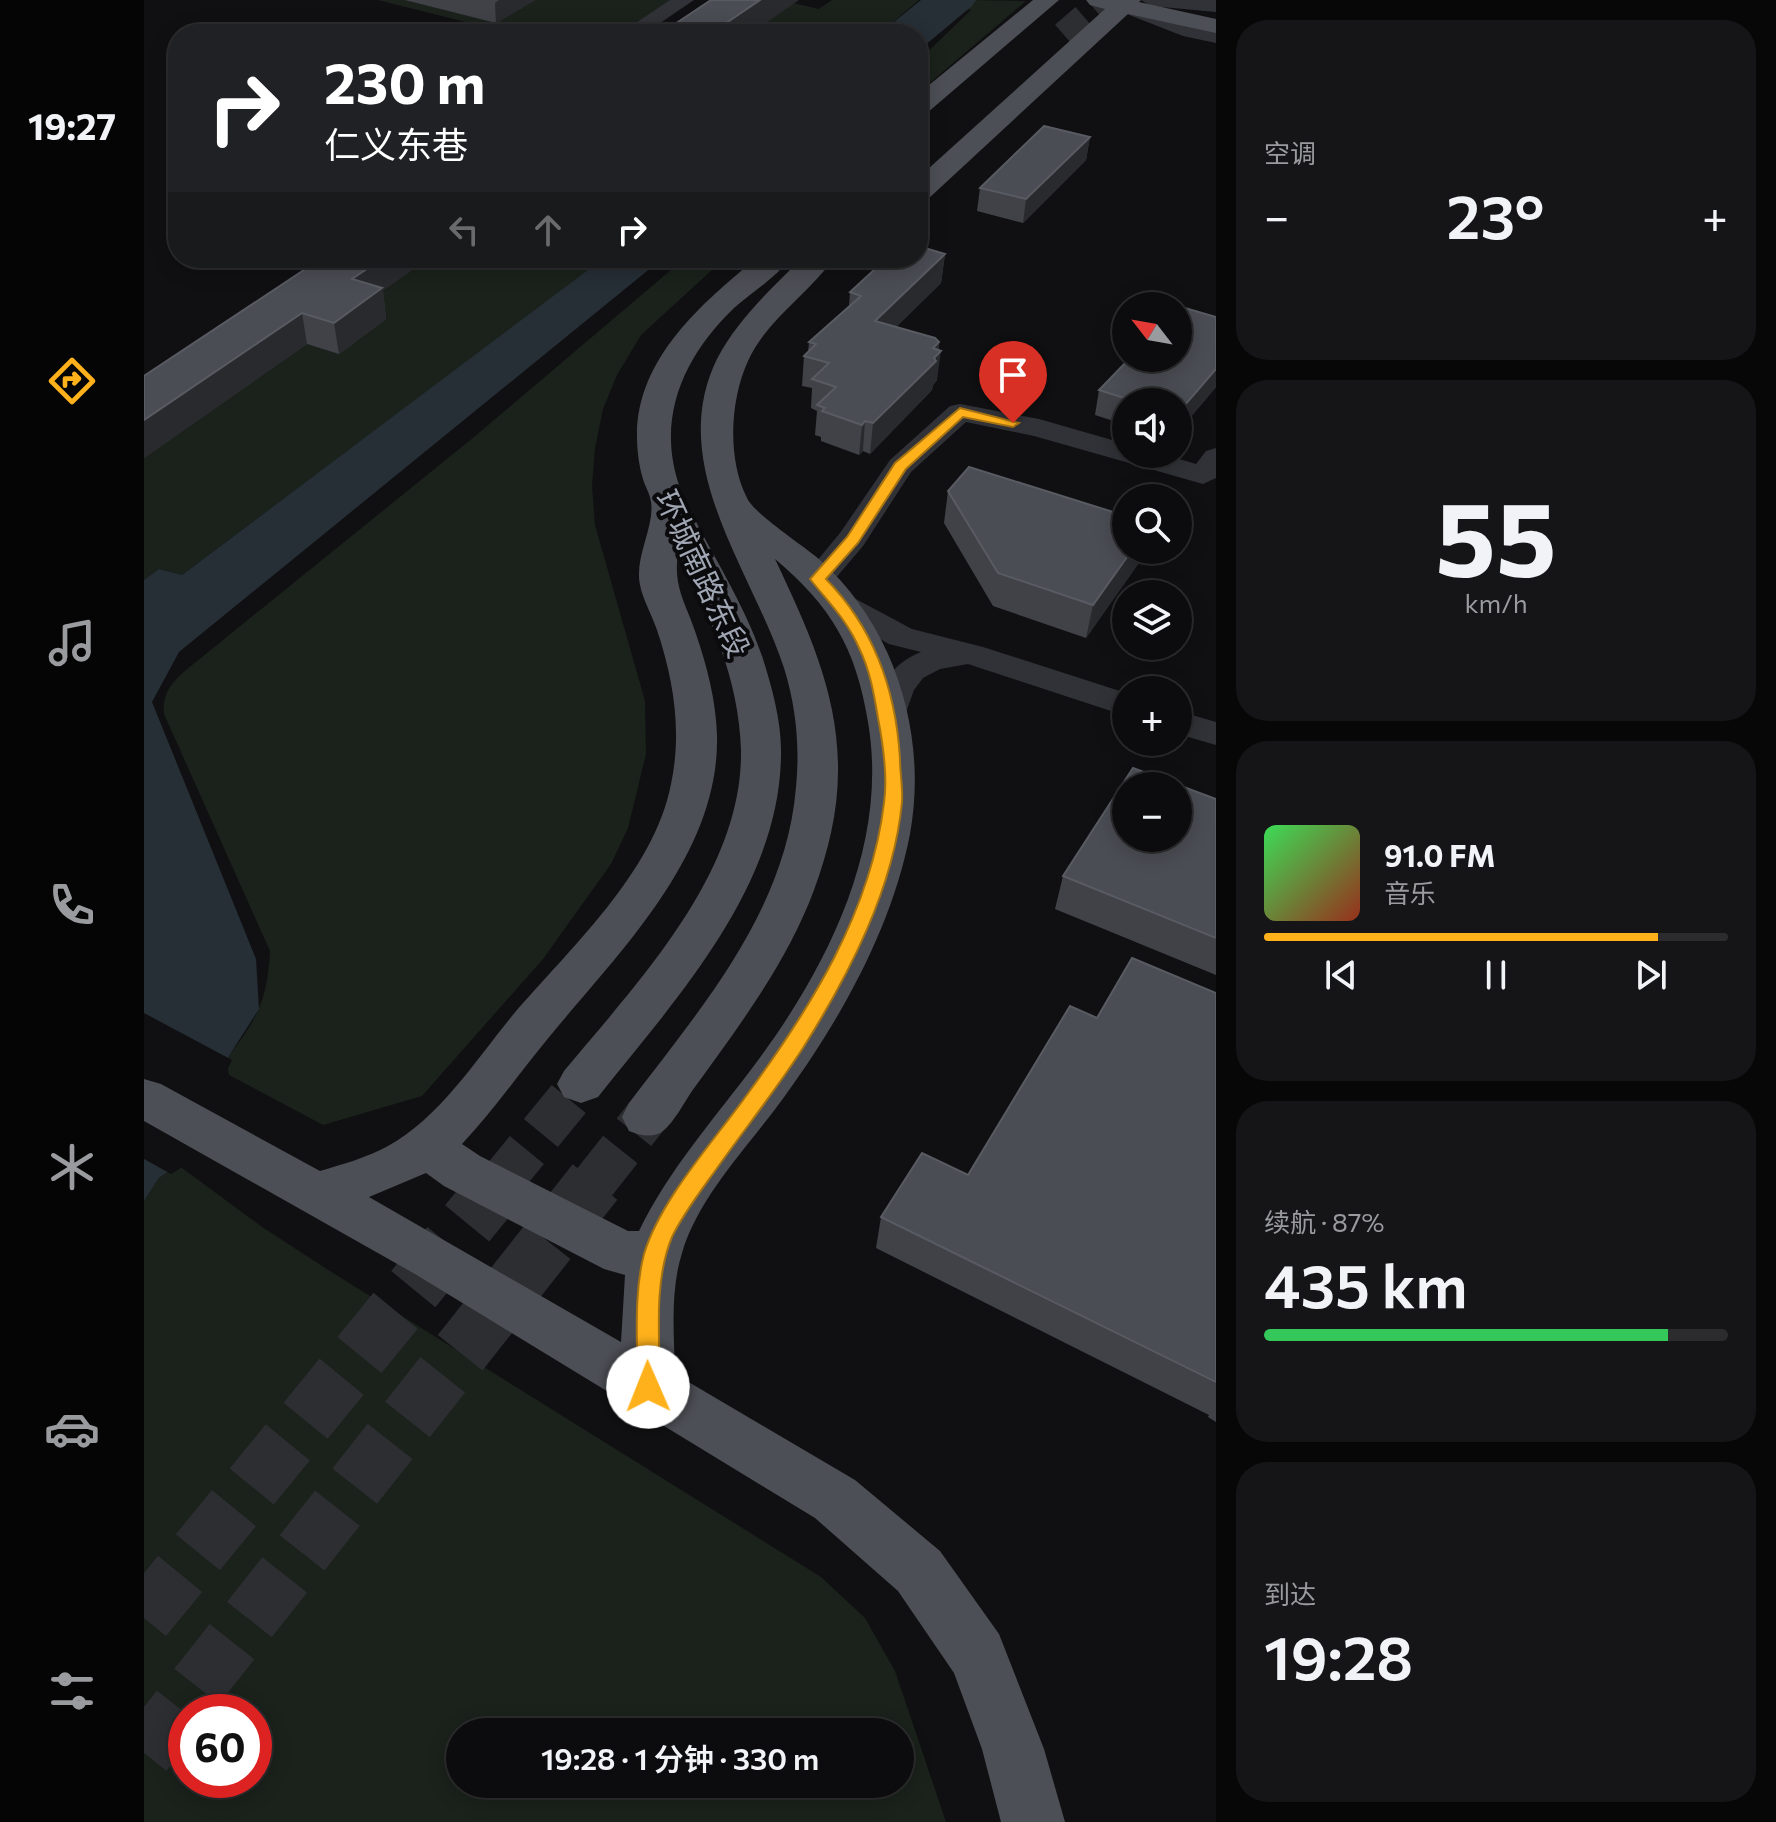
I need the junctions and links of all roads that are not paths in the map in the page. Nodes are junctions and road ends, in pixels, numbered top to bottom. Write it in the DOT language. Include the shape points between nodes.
graph roads {
  1 [pos="684,0"];
  2 [pos="1047,0"];
  3 [pos="1151,0"];
  4 [pos="1121,1"];
  5 [pos="1216,6"];
  6 [pos="1216,17"];
  7 [pos="646,24"];
  8 [pos="1216,26"];
  9 [pos="1216,37"];
  10 [pos="928,113"];
  11 [pos="928,114"];
  12 [pos="928,154"];
  13 [pos="928,184"];
  14 [pos="789,268"];
  15 [pos="767,273"];
  16 [pos="1112,449"];
  17 [pos="1216,457"];
  18 [pos="1179,468"];
  19 [pos="669,501"];
  20 [pos="734,508"];
  21 [pos="830,592"];
  22 [pos="971,654"];
  23 [pos="1112,700"];
  24 [pos="888,721"];
  25 [pos="1192,726"];
  26 [pos="1216,734"];
  27 [pos="581,1084"];
  28 [pos="144,1098"];
  29 [pos="646,1117"];
  30 [pos="429,1143"];
  31 [pos="315,1193"];
  32 [pos="655,1254"];
  33 [pos="648,1387"];
  34 [pos="1033,1822"];
  1 -- 7 [label="street"];
  2 -- 10 [label="main road"];
  3 -- 5 [label="street"];
  4 -- 6 [label="main road"];
  4 -- 8 [label="main road"];
  4 -- 9 [label="street" via="1190,32"];
  4 -- 13 [label="main road"];
  11 -- 12 [label="main road" via="1052,32"];
  14 -- 15 [label="main road, 环城南路东段"];
  15 -- 19 [label="main road, 环城南路东段" via="704,319 667,371 654,433"];
  15 -- 20 [label="main road, 环城南路东段" via="725,377 718,427 721,472"];
  16 -- 21 [label="street" via="960,412 900,466 852,539"];
  17 -- 18 [label="street" via="1203,475"];
  19 -- 27 [label="main road, 环城南路东段" via="729,617 748,669 761,765 751,822 734,870 697,939"];
  19 -- 30 [label="main road" via="657,583 685,665 697,750 678,826 624,914"];
  20 -- 21 [label="main road"];
  20 -- 29 [label="main road, 环城南路东段" via="805,672 817,746 815,807 803,861 781,917 747,978"];
  21 -- 22 [label="street" via="901,637"];
  21 -- 24 [label="main road" via="868,648"];
  22 -- 23 [label="street"];
  22 -- 24 [label="street" via="916,665 893,695"];
  24 -- 32 [label="main road" via="893,801 863,916 796,1043 688,1193"];
  25 -- 26 [label="street"];
  28 -- 31 [label="main road"];
  30 -- 31 [label="main road" via="392,1170"];
  30 -- 32 [label="main road" via="462,1171 622,1253"];
  31 -- 33 [label="main road"];
  32 -- 33 [label="main road" via="647,1325"];
  33 -- 34 [label="main road" via="835,1499 919,1571 978,1655"];
}
